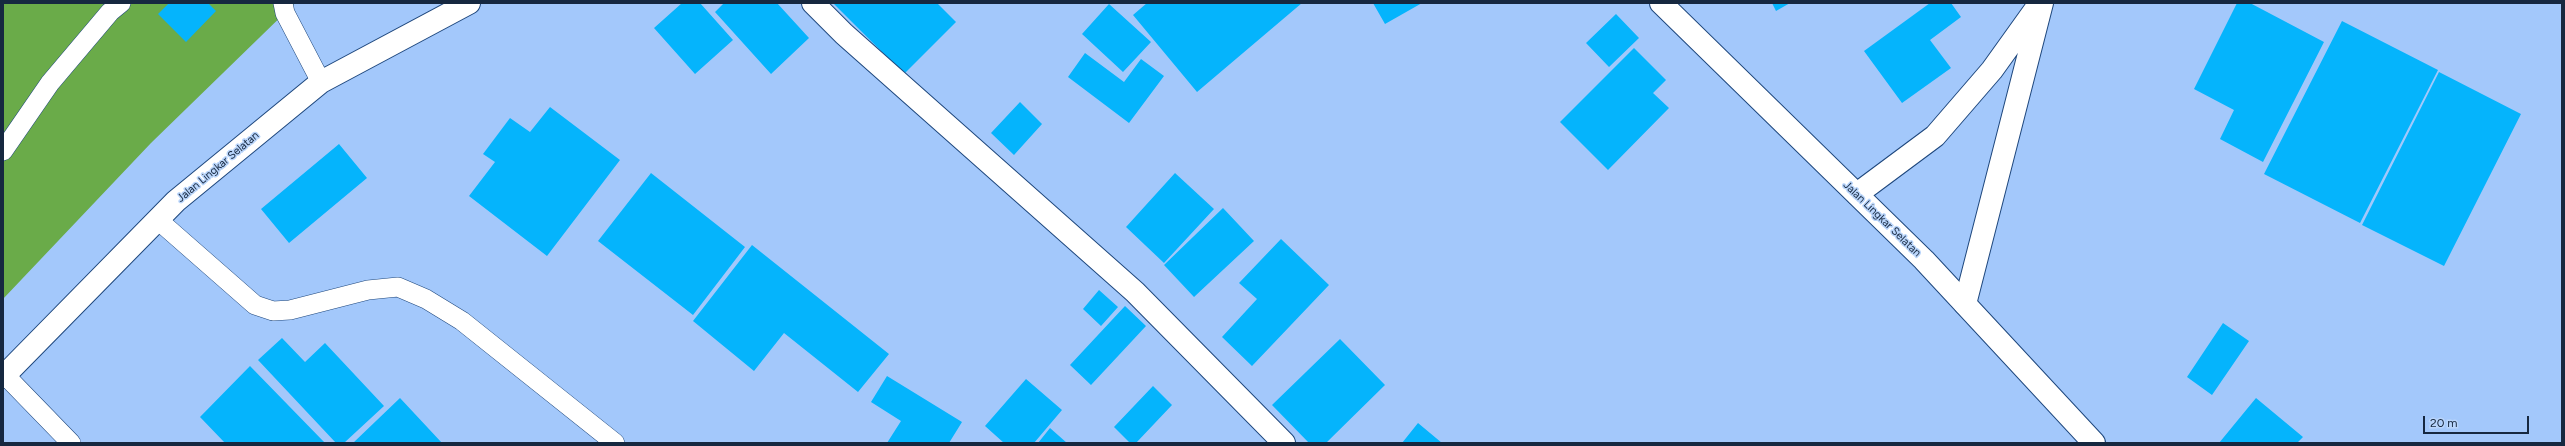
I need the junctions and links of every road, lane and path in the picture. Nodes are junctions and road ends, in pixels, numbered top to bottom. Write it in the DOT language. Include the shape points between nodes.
graph roads {
  1 [pos="121,3"];
  2 [pos="283,3"];
  3 [pos="469,3"];
  4 [pos="813,3"];
  5 [pos="1661,3"];
  6 [pos="2041,3"];
  7 [pos="321,82"];
  8 [pos="3,151"];
  9 [pos="1857,194"];
  10 [pos="158,220"];
  11 [pos="1965,304"];
  12 [pos="4,376"];
  13 [pos="71,443"];
  14 [pos="616,443"];
  15 [pos="1284,443"];
  16 [pos="2094,443"];
  1 -- 8 [label="lane" via="110,12 50,83"];
  2 -- 7 [label="lane" via="285,13"];
  3 -- 7 [label="main road, Jalan Lingkar Selatan"];
  4 -- 15 [label="main road" via="844,34 1135,292"];
  5 -- 9 [label="main road, Jalan Lingkar Selatan"];
  6 -- 9 [label="main road" via="1992,70 1935,136"];
  6 -- 11 [label="main road"];
  7 -- 10 [label="main road, Jalan Lingkar Selatan" via="176,201"];
  9 -- 11 [label="main road, Jalan Lingkar Selatan"];
  10 -- 12 [label="main road, Jalan Lingkar Selatan"];
  10 -- 14 [label="lane" via="255,305 273,312 368,290 398,288 426,299 462,321"];
  11 -- 16 [label="main road, Jalan Lingkar Selatan"];
  12 -- 13 [label="lane"];
}
